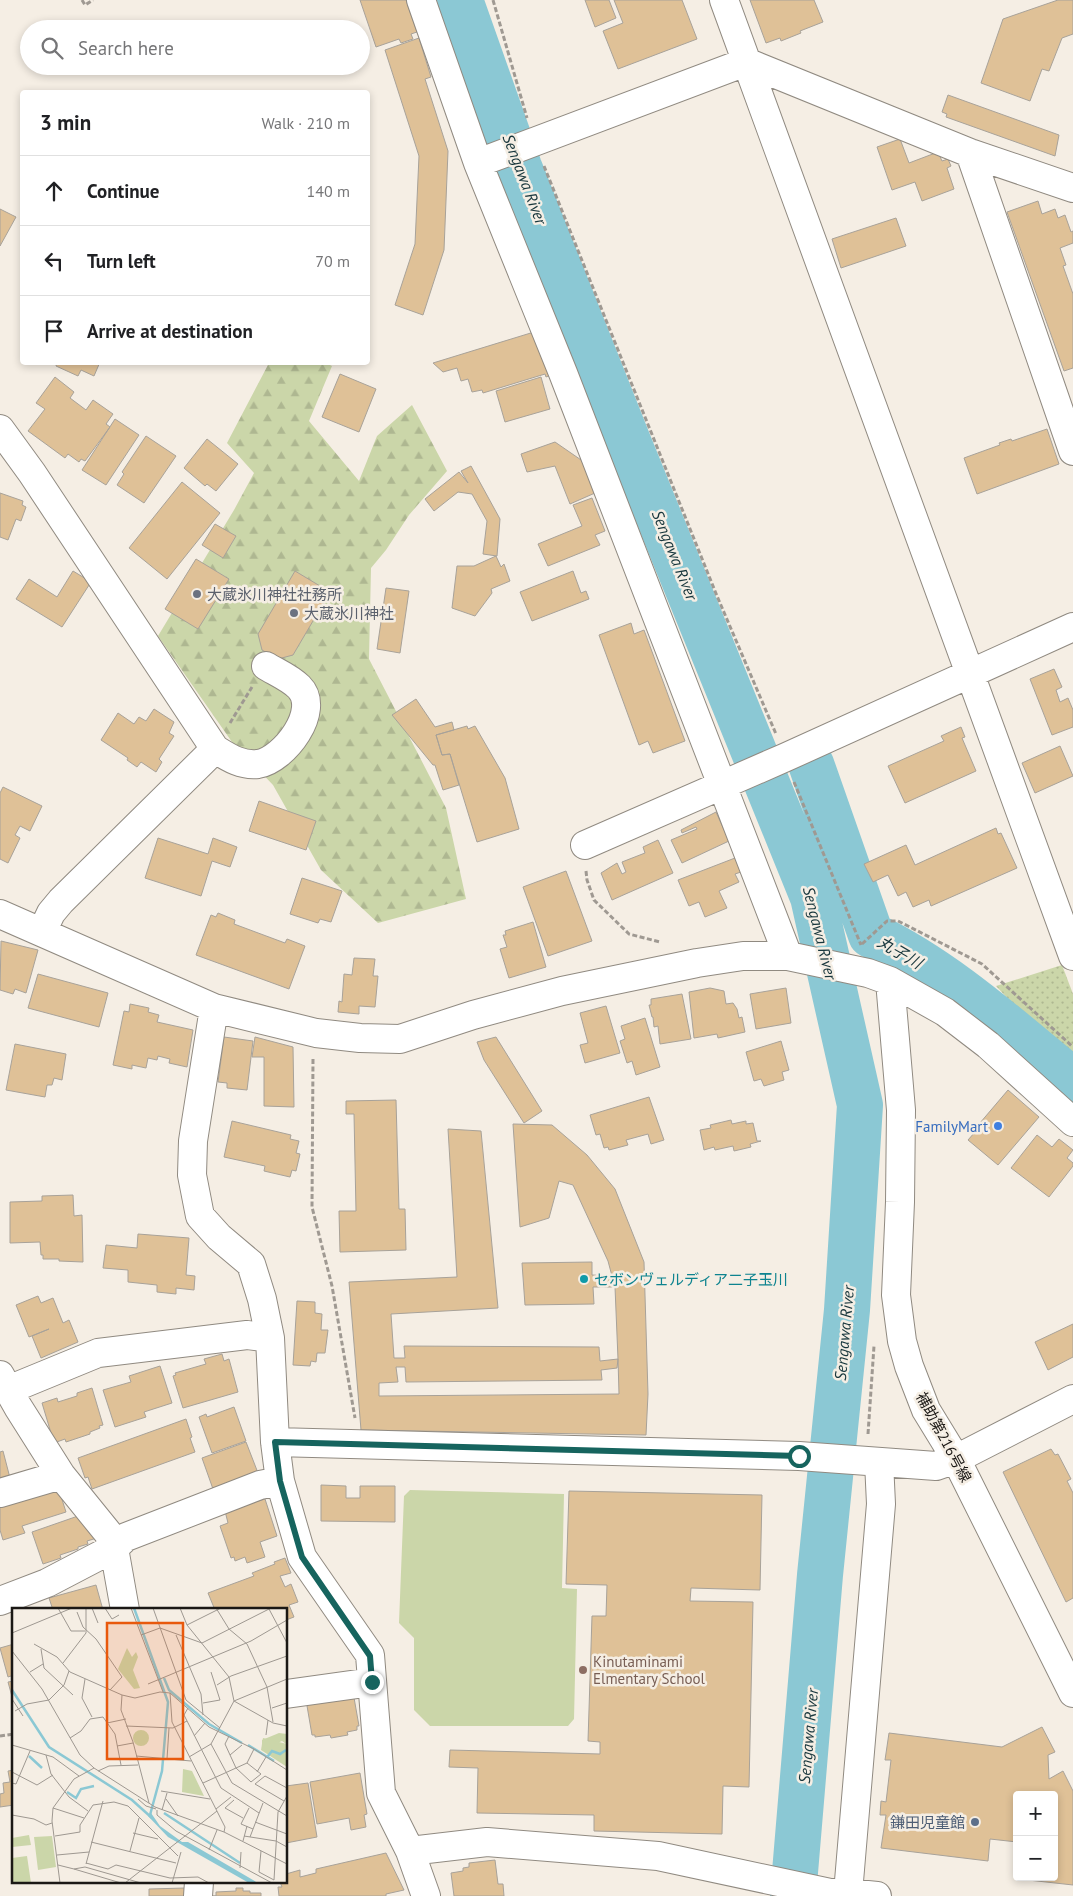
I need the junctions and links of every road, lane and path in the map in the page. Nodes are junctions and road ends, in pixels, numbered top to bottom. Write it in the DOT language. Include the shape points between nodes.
graph roads {
  1 [pos="82,0"];
  2 [pos="93,0"];
  3 [pos="421,0"];
  4 [pos="724,0"];
  5 [pos="746,62"];
  6 [pos="970,153"];
  7 [pos="478,163"];
  8 [pos="1073,188"];
  9 [pos="0,429"];
  10 [pos="1073,451"];
  11 [pos="1073,627"];
  12 [pos="266,666"];
  13 [pos="970,674"];
  14 [pos="215,749"];
  15 [pos="721,786"];
  16 [pos="585,845"];
  17 [pos="1064,903"];
  18 [pos="0,914"];
  19 [pos="42,932"];
  20 [pos="662,942"];
  21 [pos="861,944"];
  22 [pos="788,956"];
  23 [pos="1073,956"];
  24 [pos="879,977"];
  25 [pos="214,1008"];
  26 [pos="316,1033"];
  27 [pos="1073,1047"];
  28 [pos="1073,1122"];
  29 [pos="270,1338"];
  30 [pos="4,1383"];
  31 [pos="1073,1399"];
  32 [pos="275,1442"];
  33 [pos="358,1444"];
  34 [pos="956,1459"];
  35 [pos="873,1461"];
  36 [pos="61,1475"];
  37 [pos="280,1481"];
  38 [pos="0,1493"];
  39 [pos="114,1548"];
  40 [pos="0,1601"];
  41 [pos="125,1608"];
  42 [pos="372,1682"];
  43 [pos="288,1694"];
  44 [pos="1073,1694"];
  45 [pos="410,1851"];
  46 [pos="749,1883"];
  47 [pos="839,1893"];
  48 [pos="426,1896"];
  49 [pos="877,1896"];
  1 -- 2 [label="path" via="85,5"];
  3 -- 7 [label="street"];
  4 -- 5 [label="street"];
  5 -- 6 [label="street"];
  5 -- 7 [label="street"];
  5 -- 13 [label="street"];
  6 -- 8 [label="street"];
  6 -- 10 [label="street"];
  7 -- 15 [label="street" via="630,544"];
  9 -- 14 [label="street"];
  11 -- 13 [label="street"];
  12 -- 14 [label="street" via="300,687 306,701 303,722 294,738 278,754 258,764 234,762"];
  13 -- 15 [label="street"];
  13 -- 17 [label="street"];
  14 -- 19 [label="street" via="61,901"];
  15 -- 16 [label="street"];
  15 -- 22 [label="street"];
  16 -- 20 [label="path" via="587,880 594,900 629,934"];
  17 -- 23 [label="street"];
  18 -- 19 [label="street"];
  19 -- 25 [label="street"];
  21 -- 27 [label="path" via="887,921 898,921 982,964"];
  22 -- 24 [label="street"];
  22 -- 26 [label="street" via="734,957 562,991 400,1039"];
  24 -- 28 [label="street" via="945,1012 988,1045"];
  24 -- 34 [label="street, 補助第216号線" via="901,1110 898,1318 909,1366 926,1410"];
  25 -- 26 [label="street"];
  25 -- 29 [label="street" via="193,1141 192,1175 200,1216 251,1264"];
  26 -- 33 [label="path" via="312,1207 332,1286"];
  29 -- 30 [label="street" via="247,1335 98,1353"];
  29 -- 32 [label="street"];
  30 -- 36 [label="street"];
  31 -- 34 [label="street"];
  32 -- 33 [label="street"];
  32 -- 37 [label="street"];
  33 -- 35 [label="street" via="799,1456"];
  34 -- 35 [label="street" via="936,1466"];
  34 -- 44 [label="street, 補助第216号線"];
  35 -- 47 [label="street" via="881,1504"];
  36 -- 38 [label="street"];
  36 -- 39 [label="street" via="108,1533"];
  37 -- 39 [label="street" via="260,1485 126,1537"];
  37 -- 42 [label="street" via="302,1557 370,1656"];
  39 -- 40 [label="street" via="47,1583"];
  39 -- 41 [label="street"];
  42 -- 43 [label="street"];
  42 -- 45 [label="street" via="381,1793"];
  45 -- 46 [label="street" via="486,1842 658,1856"];
  45 -- 48 [label="street"];
  46 -- 47 [label="street"];
  47 -- 49 [label="street"];
}
